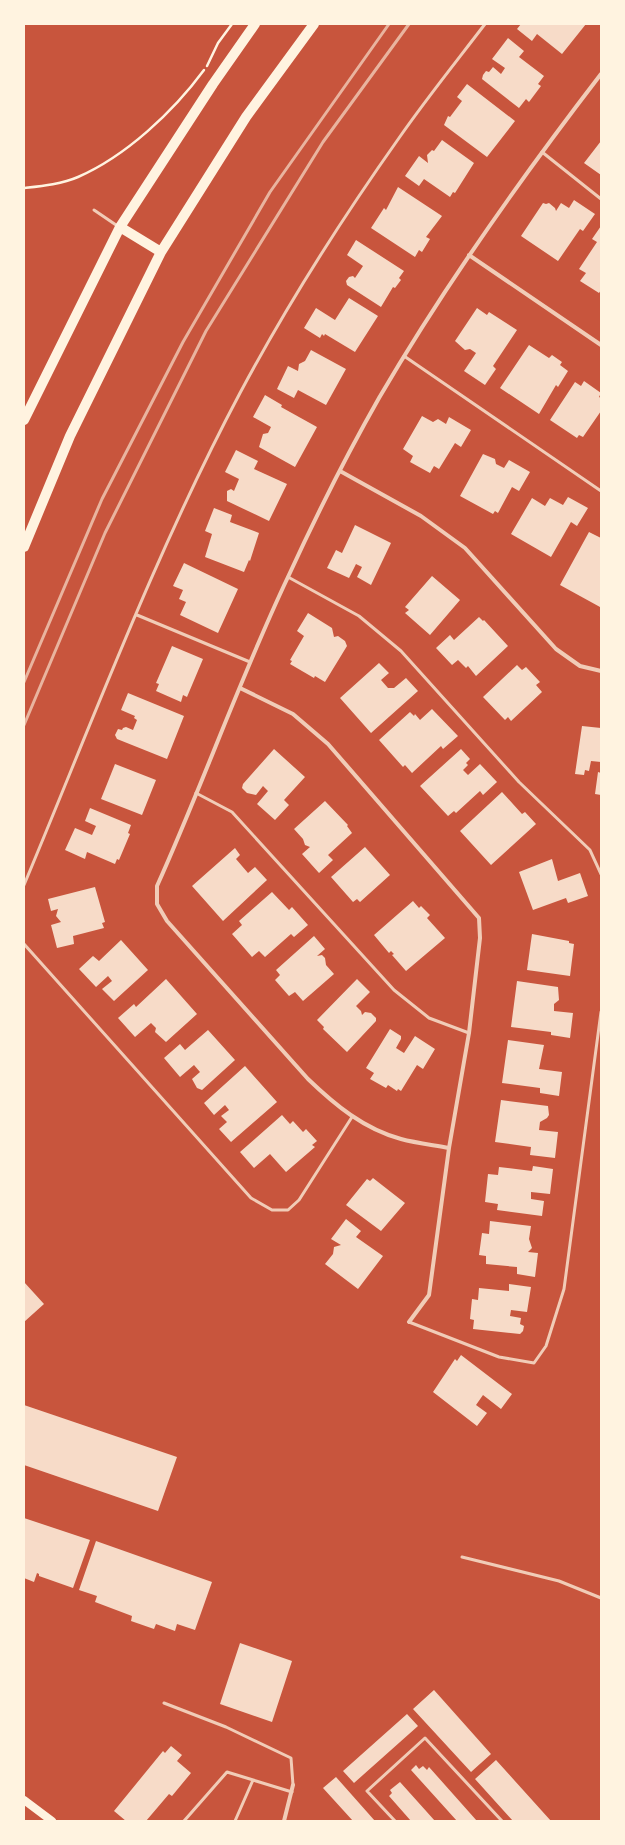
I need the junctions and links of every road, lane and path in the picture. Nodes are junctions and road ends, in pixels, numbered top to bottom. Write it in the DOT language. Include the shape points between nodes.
graph roads {
  1 [pos="232,24"];
  2 [pos="255,24"];
  3 [pos="314,24"];
  4 [pos="485,24"];
  5 [pos="601,74"];
  6 [pos="542,152"];
  7 [pos="24,188"];
  8 [pos="601,199"];
  9 [pos="94,210"];
  10 [pos="120,228"];
  11 [pos="161,252"];
  12 [pos="469,255"];
  13 [pos="601,345"];
  14 [pos="404,356"];
  15 [pos="24,420"];
  16 [pos="340,471"];
  17 [pos="601,491"];
  18 [pos="24,547"];
  19 [pos="288,577"];
  20 [pos="137,615"];
  21 [pos="250,662"];
  22 [pos="601,670"];
  23 [pos="240,688"];
  24 [pos="196,793"];
  25 [pos="601,874"];
  26 [pos="24,885"];
  27 [pos="24,944"];
  28 [pos="601,1012"];
  29 [pos="468,1032"];
  30 [pos="352,1117"];
  31 [pos="449,1148"];
  32 [pos="409,1322"];
  33 [pos="462,1557"];
  34 [pos="601,1598"];
  35 [pos="164,1703"];
  36 [pos="253,1780"];
  37 [pos="293,1784"];
  38 [pos="292,1792"];
  39 [pos="24,1800"];
  40 [pos="52,1821"];
  41 [pos="184,1821"];
  42 [pos="235,1821"];
  43 [pos="284,1821"];
  44 [pos="395,1821"];
  45 [pos="502,1821"];
  1 -- 7 [label="path" via="218,43 208,65 192,86 127,147 77,177"];
  2 -- 10 [label="main road"];
  3 -- 11 [label="main road" via="246,118"];
  4 -- 20 [label="lane" via="399,137 290,304 240,394 179,516"];
  5 -- 6 [label="street"];
  6 -- 8 [label="lane"];
  6 -- 12 [label="street"];
  9 -- 10 [label="lane"];
  10 -- 11 [label="main road"];
  10 -- 15 [label="main road"];
  11 -- 18 [label="main road" via="70,436"];
  12 -- 13 [label="street"];
  12 -- 14 [label="street"];
  14 -- 16 [label="street"];
  14 -- 17 [label="lane"];
  16 -- 19 [label="street"];
  16 -- 22 [label="street" via="421,516 465,548 556,649 580,666"];
  19 -- 21 [label="street"];
  19 -- 25 [label="lane" via="359,616 401,651 519,782 590,850"];
  20 -- 21 [label="lane"];
  20 -- 26 [label="lane"];
  21 -- 23 [label="street"];
  23 -- 24 [label="street"];
  23 -- 29 [label="street" via="292,714 328,744 479,918 480,938"];
  24 -- 29 [label="lane" via="232,812 394,990 429,1018"];
  24 -- 30 [label="street" via="157,886 157,904 172,927 308,1079"];
  27 -- 30 [label="lane" via="251,1198 272,1210 288,1210 299,1200"];
  28 -- 32 [label="lane" via="564,1289 546,1346 534,1363 527,1362 499,1357"];
  29 -- 31 [label="street"];
  30 -- 31 [label="street" via="400,1139"];
  31 -- 32 [label="street" via="429,1295"];
  33 -- 34 [label="lane" via="559,1581"];
  35 -- 37 [label="lane" via="226,1727 291,1758"];
  36 -- 38 [label="lane"];
  36 -- 41 [label="lane" via="226,1772"];
  36 -- 42 [label="lane"];
  37 -- 38 [label="street"];
  38 -- 43 [label="street"];
  39 -- 40 [label="main road"];
  44 -- 45 [label="lane" via="367,1791 425,1738"];
}
